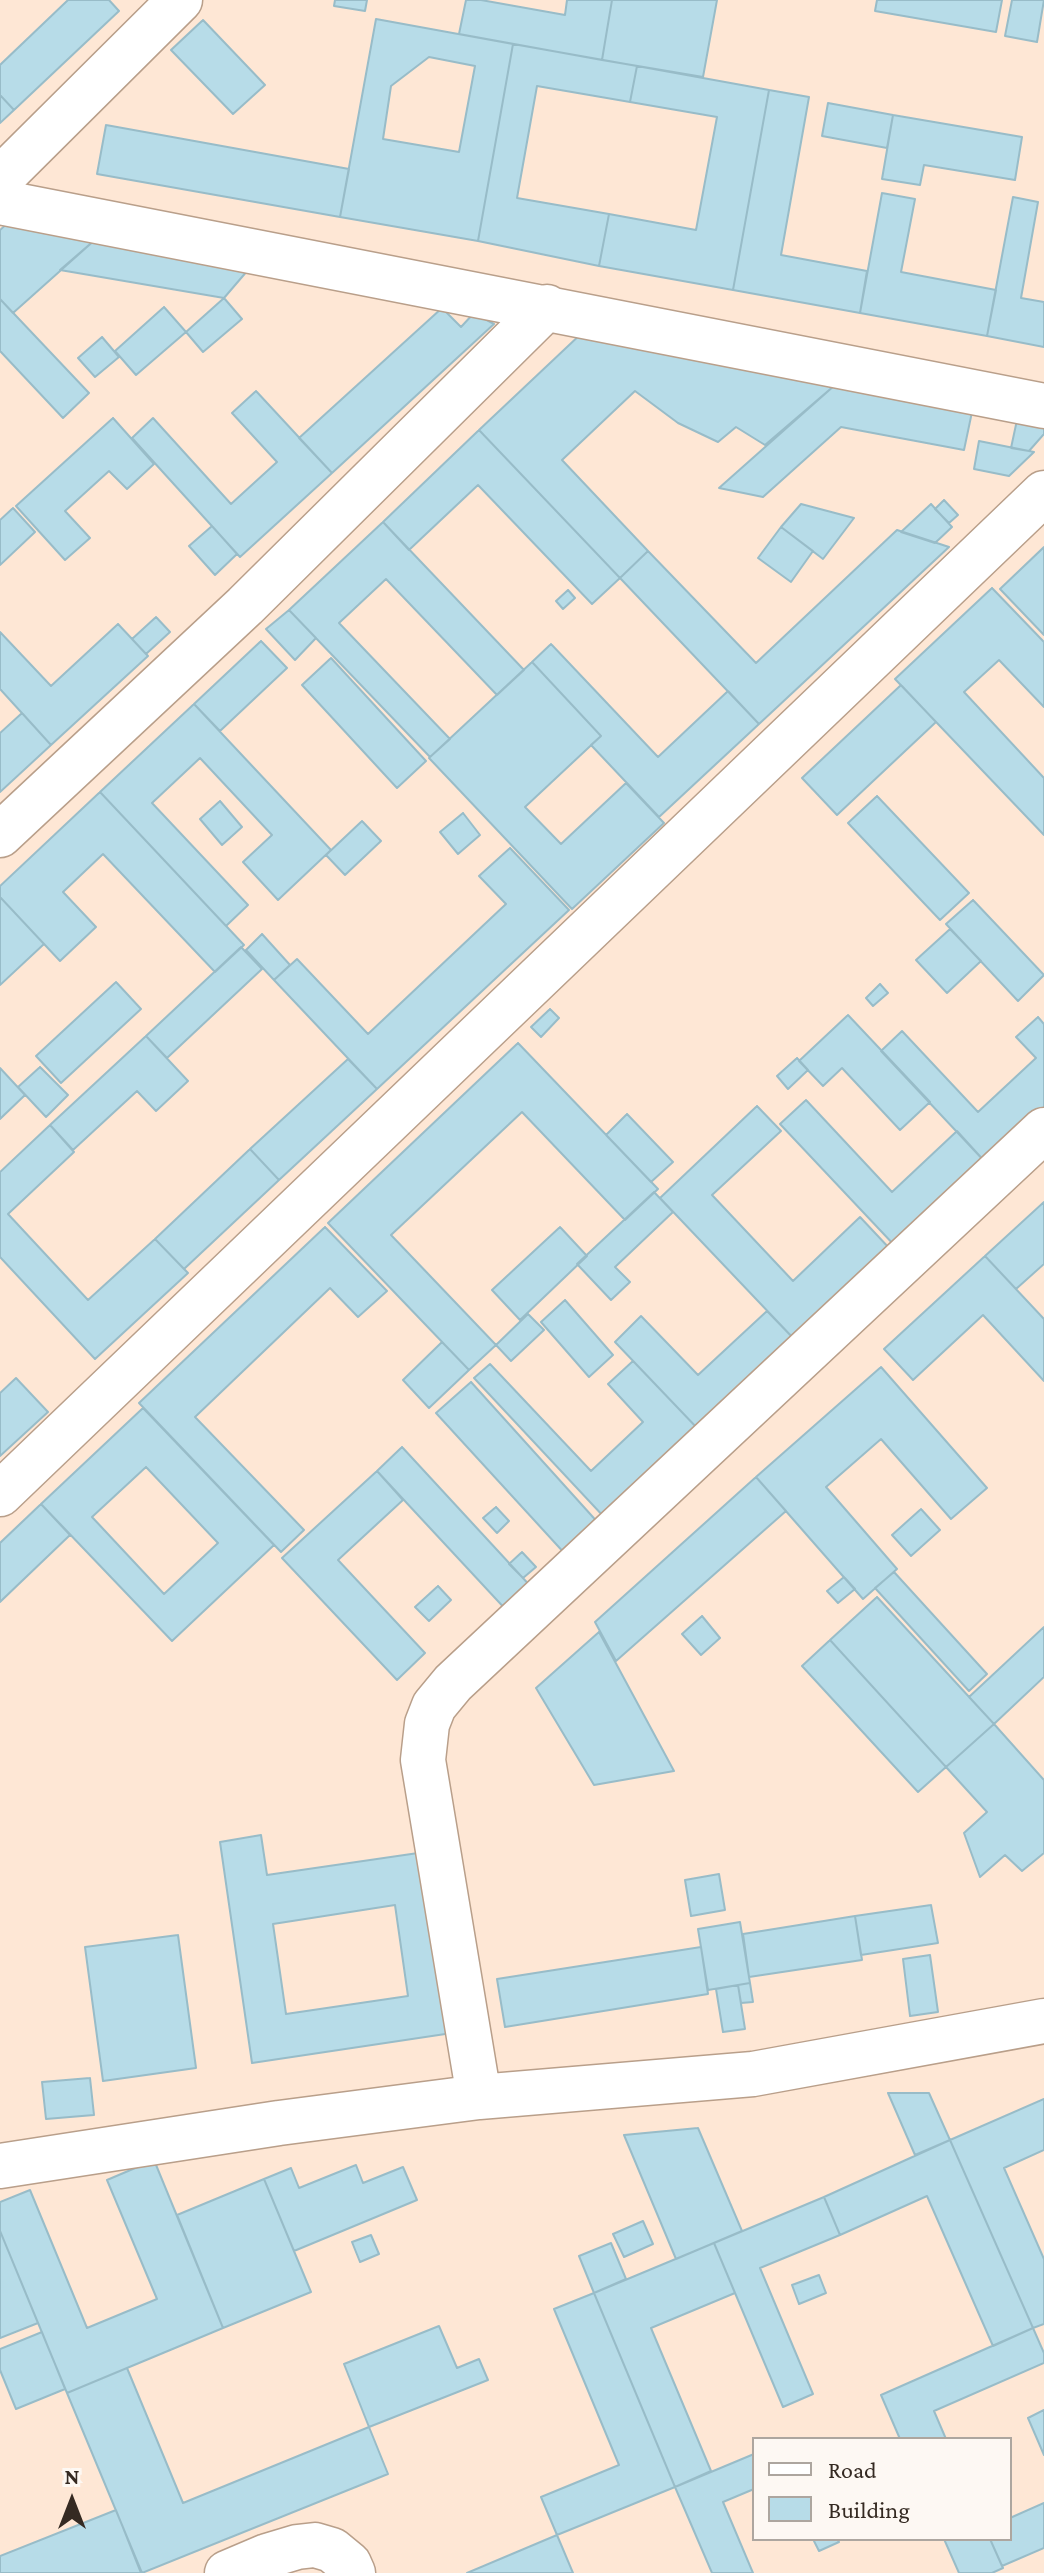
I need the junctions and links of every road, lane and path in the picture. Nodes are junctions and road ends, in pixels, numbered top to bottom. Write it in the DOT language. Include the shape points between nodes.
graph roads {
  1 [pos="180,0"];
  2 [pos="0,179"];
  3 [pos="0,202"];
  4 [pos="547,307"];
  5 [pos="1044,406"];
  6 [pos="1044,493"];
  7 [pos="0,835"];
  8 [pos="1044,1130"];
  9 [pos="0,1494"];
  10 [pos="1044,2021"];
  11 [pos="479,2097"];
  12 [pos="0,2166"];
  13 [pos="227,2573"];
  14 [pos="353,2573"];
  1 -- 2 [label="street"];
  3 -- 4 [label="street"];
  4 -- 5 [label="street"];
  4 -- 7 [label="street" via="245,606"];
  6 -- 9 [label="street"];
  8 -- 11 [label="street" via="434,1706 423,1760"];
  10 -- 11 [label="street" via="753,2074"];
  11 -- 12 [label="street"];
  13 -- 14 [label="street" via="267,2556 315,2545 332,2550"];
}
